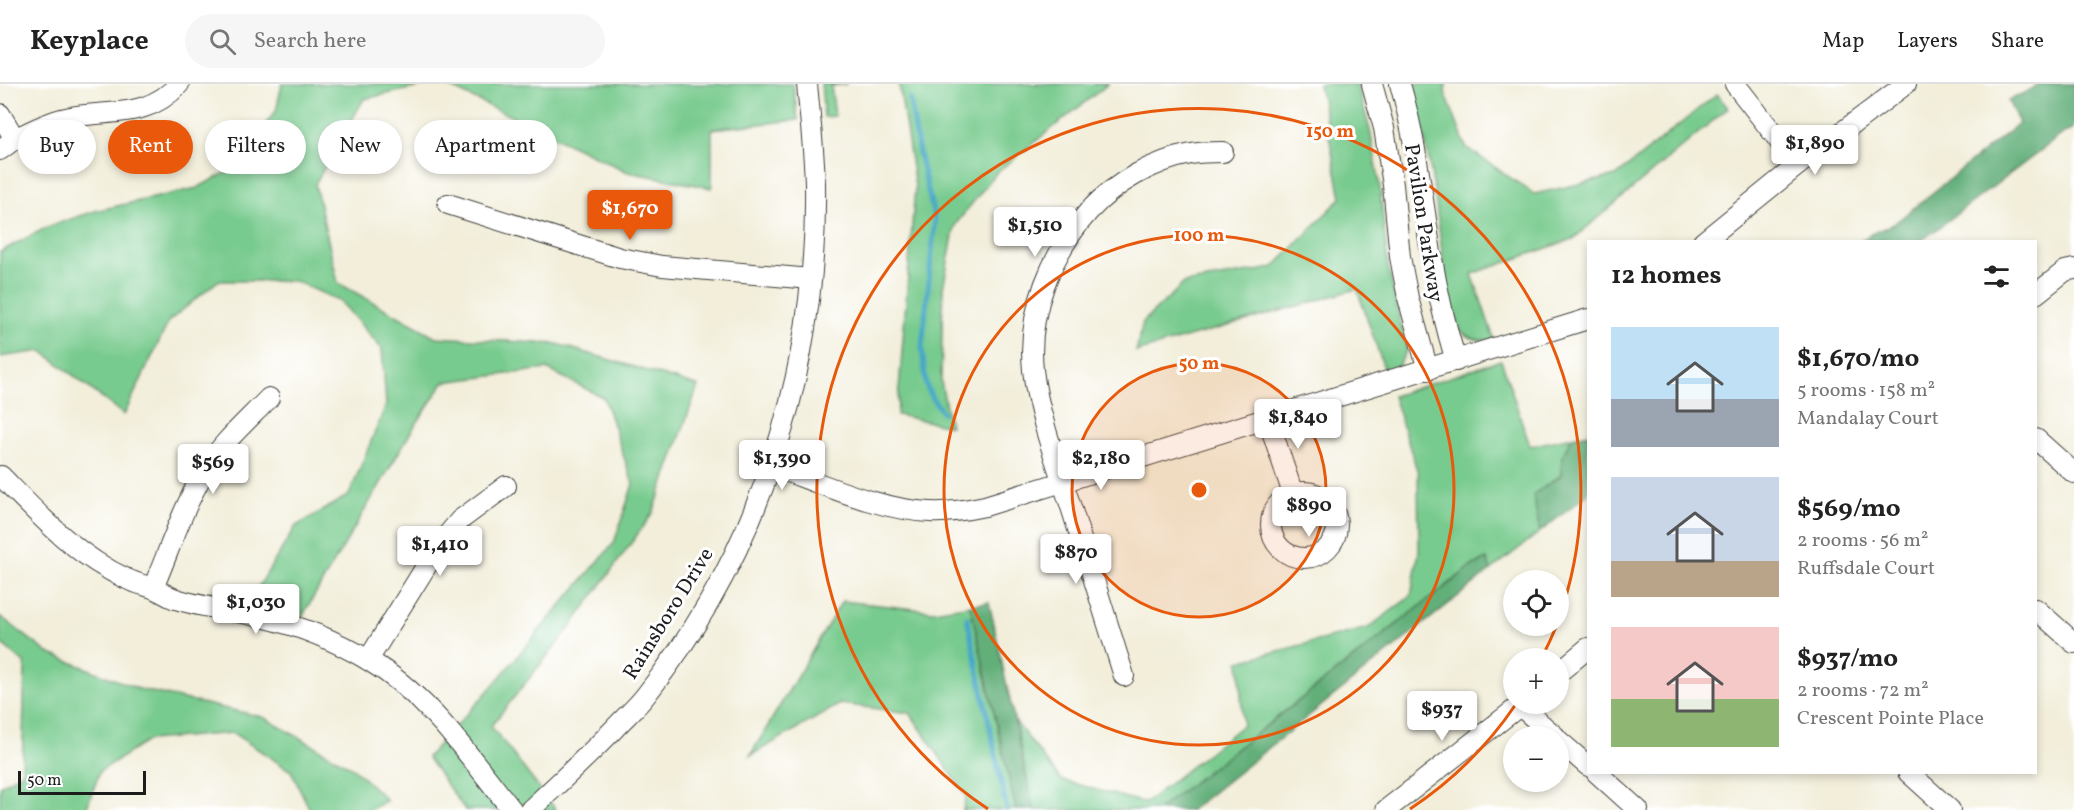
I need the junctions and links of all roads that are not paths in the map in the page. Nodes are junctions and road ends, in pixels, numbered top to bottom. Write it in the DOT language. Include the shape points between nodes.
graph roads {
  1 [pos="179,84"];
  2 [pos="807,84"];
  3 [pos="1372,84"];
  4 [pos="1400,84"];
  5 [pos="1735,84"];
  6 [pos="1905,84"];
  7 [pos="0,114"];
  8 [pos="8,144"];
  9 [pos="1222,152"];
  10 [pos="1798,165"];
  11 [pos="448,204"];
  12 [pos="1705,240"];
  13 [pos="2074,269"];
  14 [pos="811,279"];
  15 [pos="2037,293"];
  16 [pos="1587,319"];
  17 [pos="1456,361"];
  18 [pos="1428,370"];
  19 [pos="269,398"];
  20 [pos="1268,419"];
  21 [pos="2037,440"];
  22 [pos="772,466"];
  23 [pos="2074,473"];
  24 [pos="1,476"];
  25 [pos="1063,483"];
  26 [pos="506,486"];
  27 [pos="1293,494"];
  28 [pos="153,588"];
  29 [pos="2037,610"];
  30 [pos="2074,643"];
  31 [pos="1587,649"];
  32 [pos="368,660"];
  33 [pos="1569,664"];
  34 [pos="1124,676"];
  35 [pos="1509,714"];
  36 [pos="1531,714"];
  37 [pos="1543,726"];
  38 [pos="1569,750"];
  39 [pos="1587,765"];
  40 [pos="1598,774"];
  41 [pos="1910,774"];
  42 [pos="512,810"];
  43 [pos="530,810"];
  44 [pos="1386,810"];
  45 [pos="1638,810"];
  46 [pos="1950,810"];
  1 -- 8 [label="street" via="157,102 138,109 65,118 39,126"];
  2 -- 14 [label="street, Rainsboro Drive" via="815,183"];
  3 -- 18 [label="street, Pavilion Parkway" via="1384,128 1408,298"];
  4 -- 17 [label="street, Pavilion Parkway" via="1409,114 1431,254"];
  5 -- 10 [label="street"];
  6 -- 10 [label="street"];
  7 -- 8 [label="street"];
  9 -- 25 [label="street" via="1192,153 1165,161 1116,187 1076,225 1048,273 1036,313 1033,368"];
  10 -- 12 [label="street"];
  11 -- 14 [label="street" via="620,258 662,266"];
  13 -- 15 [label="street" via="2065,271"];
  14 -- 22 [label="street, Rainsboro Drive" via="796,381"];
  16 -- 17 [label="street"];
  17 -- 18 [label="street"];
  18 -- 20 [label="street"];
  19 -- 28 [label="street" via="226,442 203,473"];
  20 -- 25 [label="street"];
  20 -- 27 [label="street"];
  21 -- 23 [label="street"];
  22 -- 25 [label="street" via="875,502 930,512 985,507"];
  22 -- 43 [label="street, Rainsboro Drive" via="732,560 677,654 645,697"];
  24 -- 28 [label="street" via="76,548 106,568"];
  25 -- 34 [label="street"];
  26 -- 32 [label="street" via="460,520 440,544"];
  28 -- 32 [label="street" via="194,604 295,626"];
  29 -- 30 [label="street"];
  31 -- 33 [label="street"];
  32 -- 42 [label="street" via="405,686 438,717"];
  35 -- 44 [label="street"];
  36 -- 37 [label="street"];
  38 -- 39 [label="street"];
  40 -- 45 [label="street"];
  41 -- 46 [label="street"];
}
